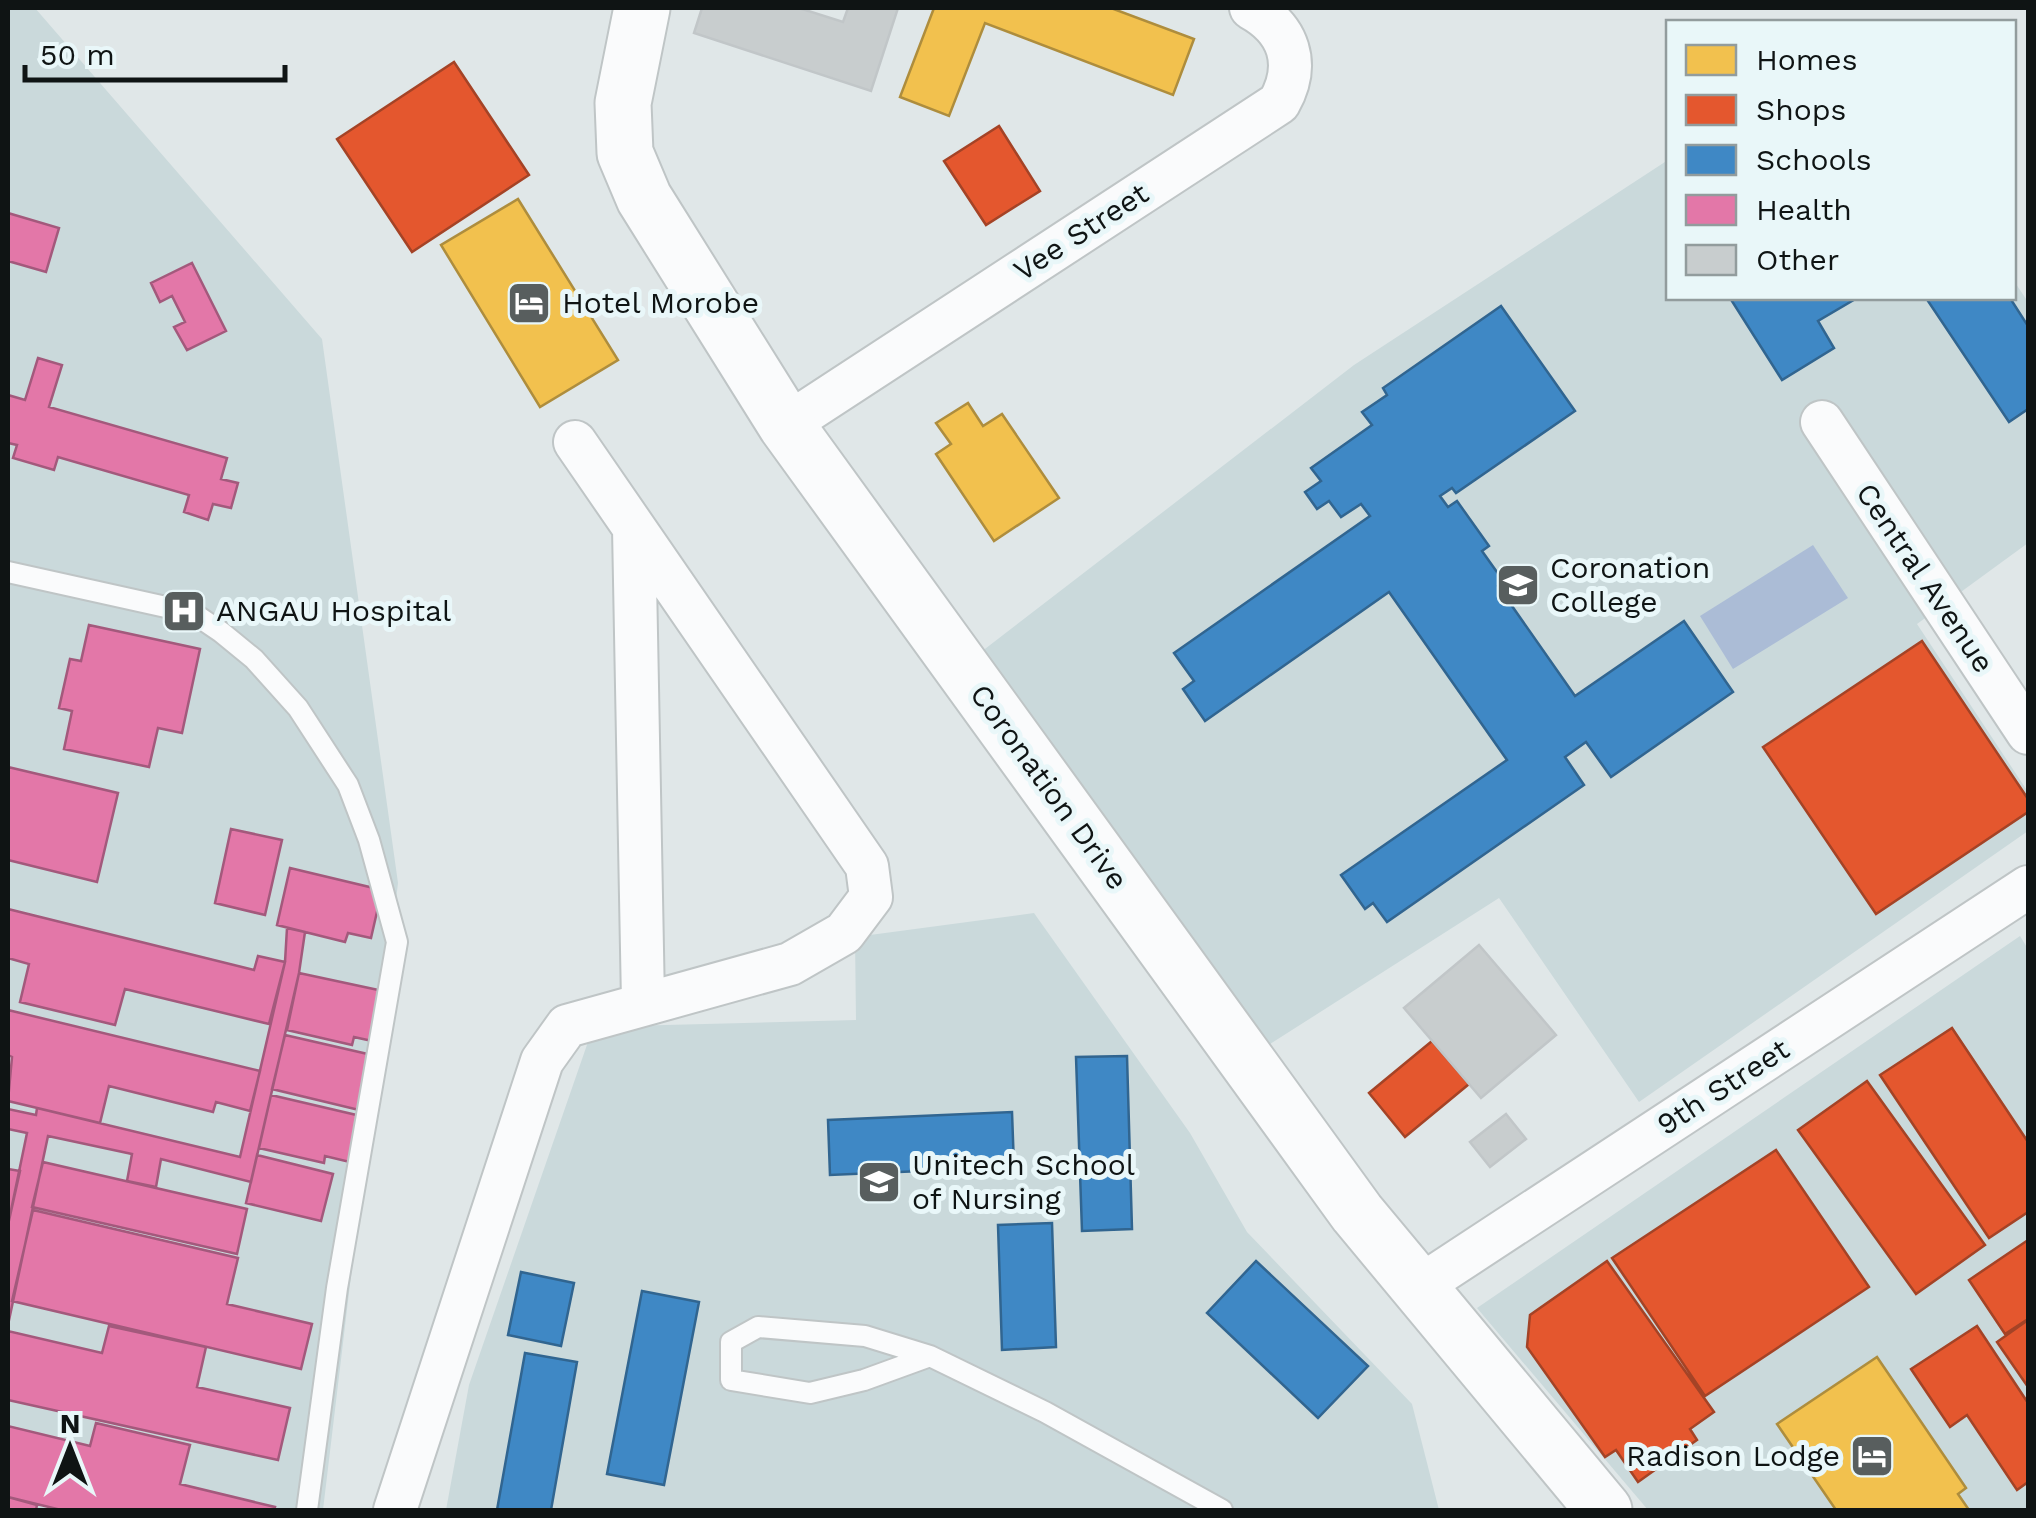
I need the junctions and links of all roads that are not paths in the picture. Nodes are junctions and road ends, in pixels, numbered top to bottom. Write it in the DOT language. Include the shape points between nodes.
graph roads {
  1 [pos="642,8"];
  2 [pos="1251,8"];
  3 [pos="1822,422"];
  4 [pos="786,424"];
  5 [pos="575,442"];
  6 [pos="634,528"];
  7 [pos="8,572"];
  8 [pos="2028,733"];
  9 [pos="2028,886"];
  10 [pos="643,1002"];
  11 [pos="1417,1288"];
  12 [pos="930,1356"];
  13 [pos="307,1510"];
  14 [pos="395,1510"];
  15 [pos="1222,1510"];
  16 [pos="1604,1510"];
  1 -- 4 [label="street, Coronation Drive" via="623,103 624,153 644,198"];
  2 -- 4 [label="street, Vee Street" via="1274,22 1290,52 1279,104"];
  3 -- 8 [label="street, Central Avenue"];
  4 -- 11 [label="street, Coronation Drive"];
  5 -- 6 [label="street"];
  6 -- 10 [label="street"];
  6 -- 10 [label="street" via="867,866 871,896 844,933 790,964"];
  7 -- 13 [label="lane" via="193,613 222,632 298,708 348,785 369,840 397,942 337,1288"];
  9 -- 11 [label="street, 9th Street"];
  10 -- 14 [label="street" via="567,1026 542,1060"];
  11 -- 16 [label="street, Coronation Drive"];
  12 -- 12 [label="lane" via="866,1336 758,1327 731,1342 731,1380 810,1393"];
  12 -- 15 [label="lane"];
}
